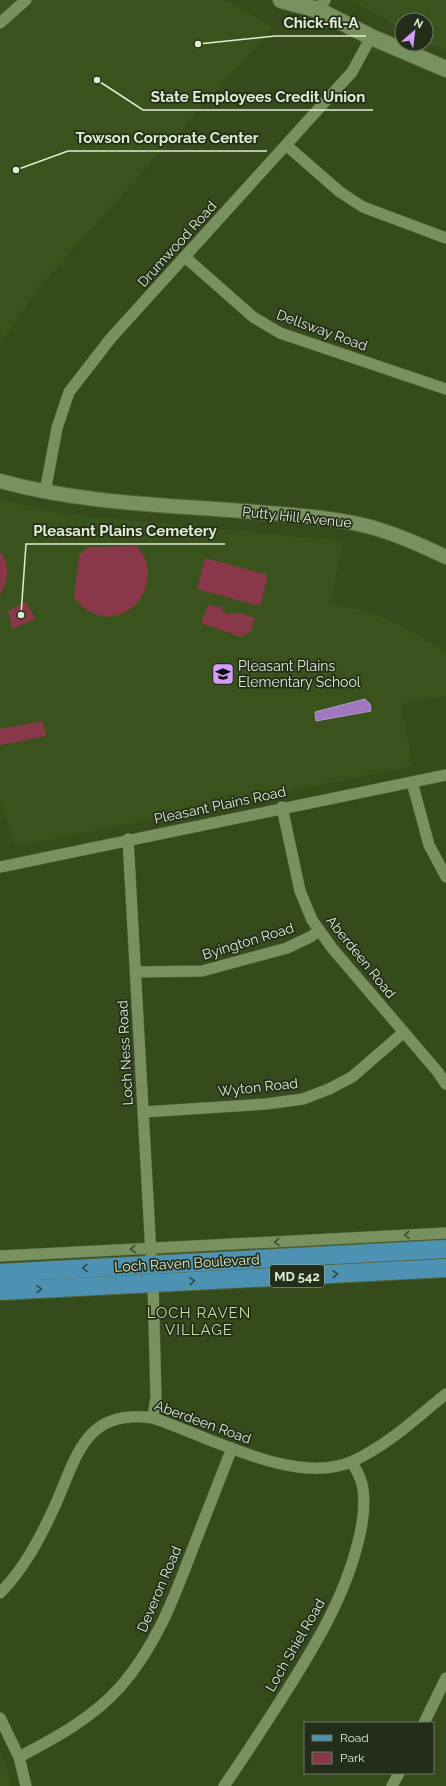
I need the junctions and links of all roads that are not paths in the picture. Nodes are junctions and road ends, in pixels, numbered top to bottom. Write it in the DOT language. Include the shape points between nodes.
graph roads {
  1 [pos="26,0"];
  2 [pos="281,0"];
  3 [pos="317,3"];
  4 [pos="0,23"];
  5 [pos="371,37"];
  6 [pos="446,70"];
  7 [pos="286,145"];
  8 [pos="446,238"];
  9 [pos="185,257"];
  10 [pos="446,389"];
  11 [pos="0,481"];
  12 [pos="45,492"];
  13 [pos="446,557"];
  14 [pos="446,775"];
  15 [pos="412,782"];
  16 [pos="282,807"];
  17 [pos="128,839"];
  18 [pos="0,867"];
  19 [pos="446,877"];
  20 [pos="318,931"];
  21 [pos="136,972"];
  22 [pos="404,1032"];
  23 [pos="446,1084"];
  24 [pos="143,1112"];
  25 [pos="446,1233"];
  26 [pos="446,1250"];
  27 [pos="0,1256"];
  28 [pos="151,1256"];
  29 [pos="446,1268"];
  30 [pos="0,1273"];
  31 [pos="153,1283"];
  32 [pos="0,1291"];
  33 [pos="446,1394"];
  34 [pos="153,1418"];
  35 [pos="232,1448"];
  36 [pos="352,1462"];
  37 [pos="0,1593"];
  38 [pos="446,1678"];
  39 [pos="0,1718"];
  40 [pos="424,1722"];
  41 [pos="19,1757"];
  42 [pos="398,1774"];
  43 [pos="26,1786"];
  44 [pos="224,1786"];
  45 [pos="392,1786"];
  1 -- 4 [label="street"];
  2 -- 3 [label="main road"];
  3 -- 5 [label="main road"];
  5 -- 6 [label="main road"];
  5 -- 7 [label="street, Drumwood Road" via="352,72"];
  7 -- 8 [label="street" via="340,192 363,207"];
  7 -- 9 [label="street, Drumwood Road"];
  9 -- 10 [label="street, Dellsway Road" via="253,317 280,333"];
  9 -- 12 [label="street, Drumwood Road" via="111,338 69,392 57,428"];
  11 -- 12 [label="street, Putty Hill Avenue"];
  12 -- 13 [label="street, Putty Hill Avenue" via="91,499 334,520 368,526"];
  14 -- 15 [label="street, Pleasant Plains Road"];
  15 -- 16 [label="street, Pleasant Plains Road"];
  15 -- 19 [label="street" via="429,845"];
  16 -- 17 [label="street, Pleasant Plains Road"];
  16 -- 20 [label="street, Aberdeen Road" via="300,891"];
  17 -- 18 [label="street, Pleasant Plains Road"];
  17 -- 21 [label="street, Loch Ness Road"];
  20 -- 21 [label="street, Byington Road" via="287,948 202,971"];
  20 -- 22 [label="street, Aberdeen Road"];
  21 -- 24 [label="street, Loch Ness Road"];
  22 -- 23 [label="street, Aberdeen Road"];
  22 -- 24 [label="street, Wyton Road" via="352,1077 303,1099"];
  24 -- 28 [label="street, Loch Ness Road"];
  25 -- 28 [label="street, Loch Raven Boulevard, one-way"];
  26 -- 28 [label="main road, Loch Raven Boulevard / MD 542"];
  28 -- 27 [label="street, Loch Raven Boulevard, one-way"];
  28 -- 30 [label="main road, Loch Raven Boulevard / MD 542, one-way"];
  28 -- 31 [label="main road"];
  31 -- 29 [label="main road, Loch Raven Boulevard / MD 542, one-way"];
  32 -- 31 [label="main road, Loch Raven Boulevard / MD 542, one-way"];
  31 -- 34 [label="street" via="156,1397"];
  33 -- 36 [label="street, Aberdeen Road" via="388,1440"];
  34 -- 35 [label="street, Aberdeen Road"];
  34 -- 37 [label="street, Aberdeen Road" via="125,1416 112,1420 91,1434 77,1453 31,1553"];
  35 -- 36 [label="street, Aberdeen Road" via="266,1461 294,1467 327,1467"];
  35 -- 41 [label="street, Deveron Road" via="170,1608 151,1645 120,1687 103,1703 53,1739"];
  36 -- 44 [label="street, Loch Shiel Road" via="360,1478 363,1518 348,1576 313,1649"];
  38 -- 40 [label="street"];
  39 -- 41 [label="street"];
  41 -- 43 [label="street"];
  42 -- 45 [label="street"];
}
